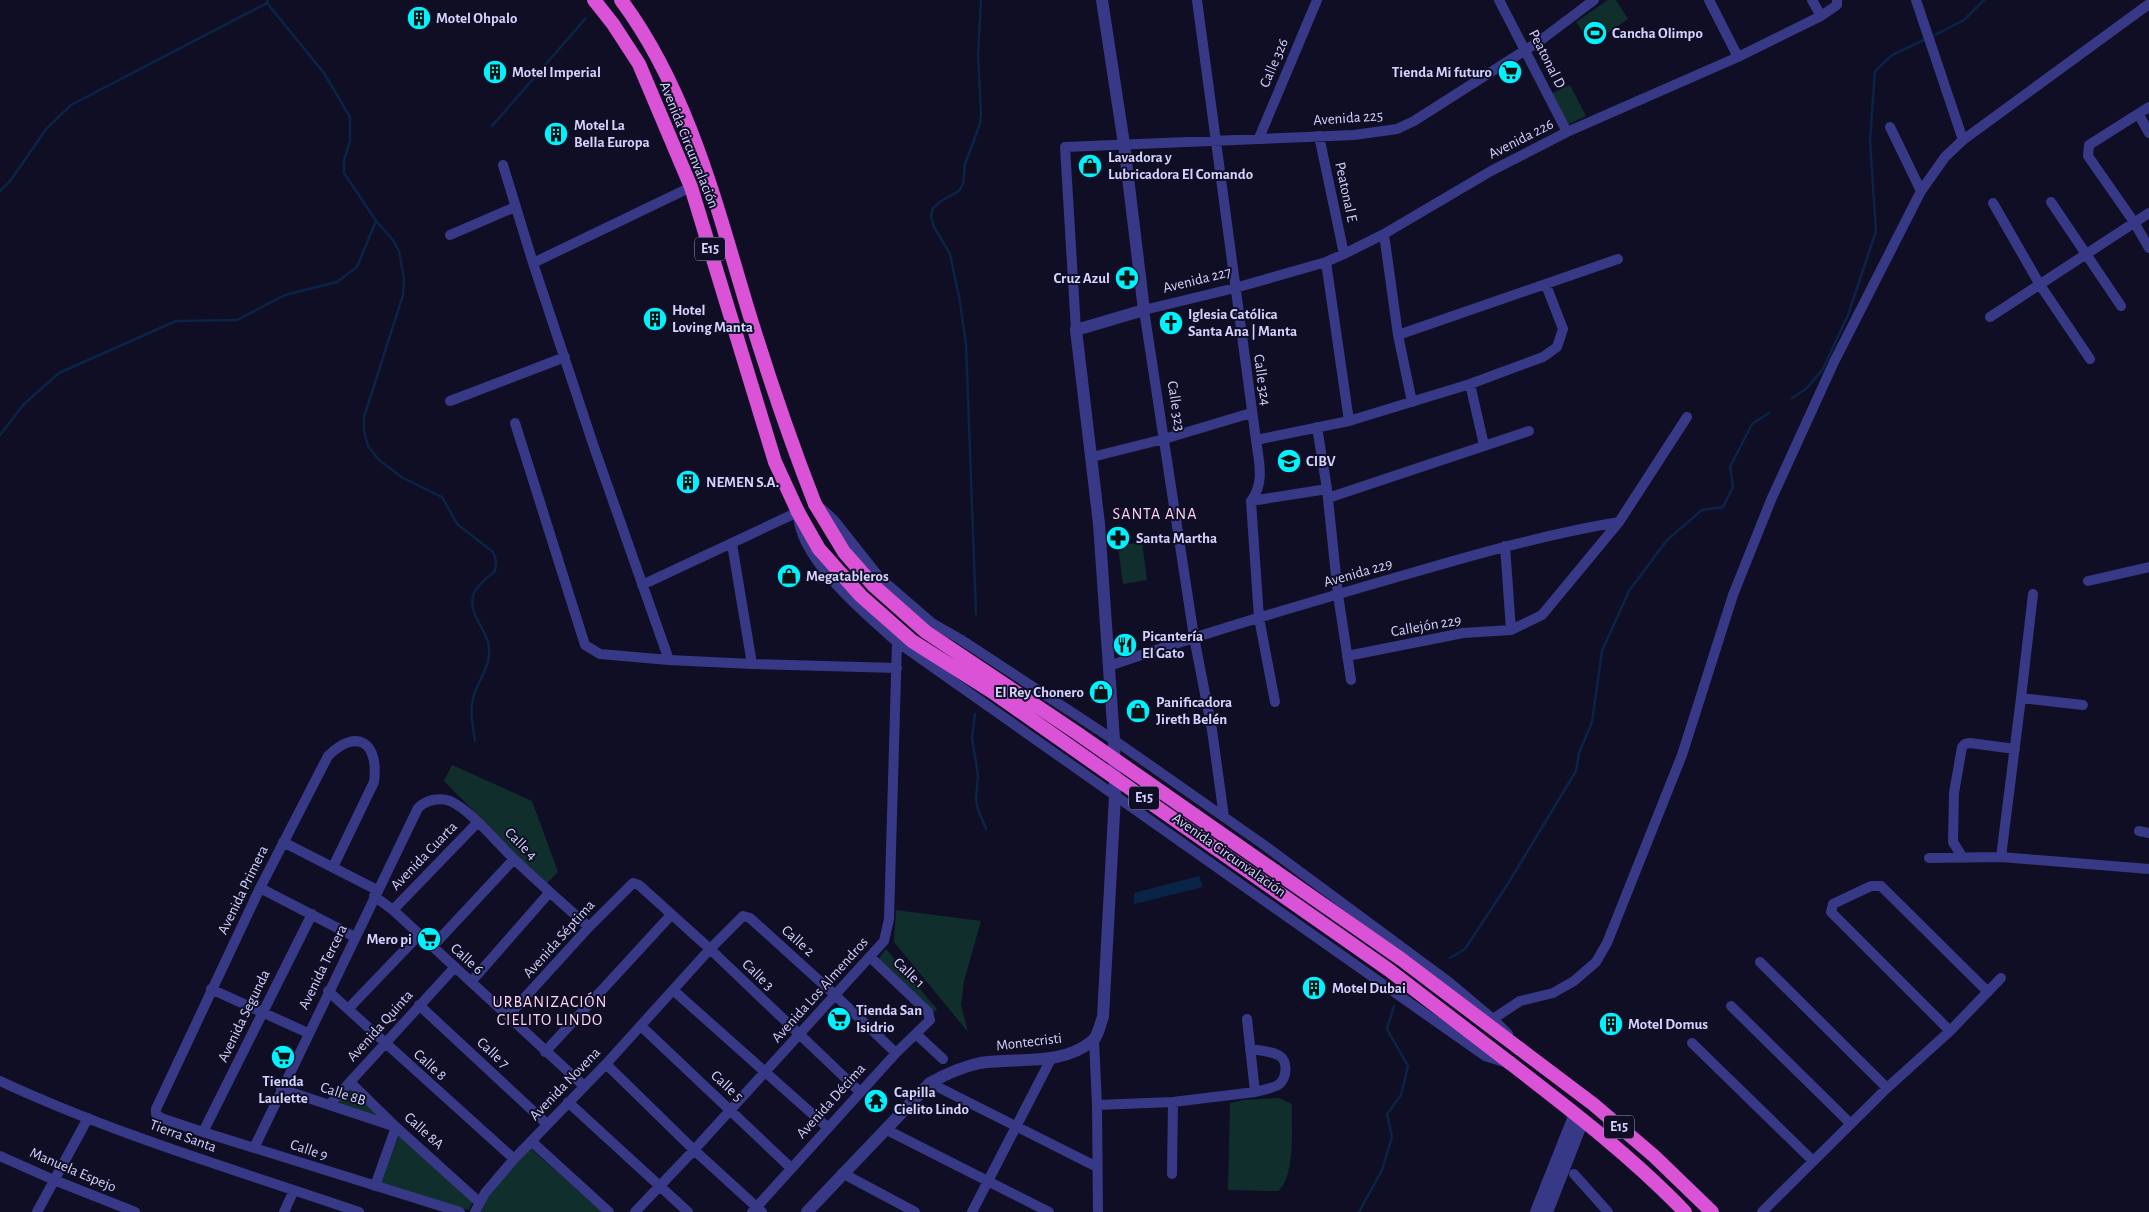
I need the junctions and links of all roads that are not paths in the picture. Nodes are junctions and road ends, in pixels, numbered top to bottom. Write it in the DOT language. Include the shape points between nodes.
graph roads {
  1 [pos="594,0"];
  2 [pos="621,0"];
  3 [pos="1102,0"];
  4 [pos="1197,0"];
  5 [pos="1316,0"];
  6 [pos="1499,0"];
  7 [pos="1594,0"];
  8 [pos="1709,0"];
  9 [pos="1812,0"];
  10 [pos="1916,0"];
  11 [pos="1840,2"];
  12 [pos="2149,4"];
  13 [pos="1821,16"];
  14 [pos="1526,50"];
  15 [pos="1738,57"];
  16 [pos="2149,107"];
  17 [pos="2139,115"];
  18 [pos="1890,127"];
  19 [pos="2149,131"];
  20 [pos="1567,132"];
  21 [pos="1320,136"];
  22 [pos="1259,138"];
  23 [pos="1216,140"];
  24 [pos="1963,140"];
  25 [pos="1124,144"];
  26 [pos="503,165"];
  27 [pos="691,187"];
  28 [pos="1921,191"];
  29 [pos="2051,202"];
  30 [pos="1993,203"];
  31 [pos="717,205"];
  32 [pos="515,208"];
  33 [pos="699,211"];
  34 [pos="2149,213"];
  35 [pos="2134,222"];
  36 [pos="1384,234"];
  37 [pos="450,235"];
  38 [pos="2149,248"];
  39 [pos="1344,254"];
  40 [pos="2086,254"];
  41 [pos="1618,259"];
  42 [pos="1326,262"];
  43 [pos="533,263"];
  44 [pos="1546,285"];
  45 [pos="2040,285"];
  46 [pos="1235,288"];
  47 [pos="2121,306"];
  48 [pos="1144,310"];
  49 [pos="1990,317"];
  50 [pos="1076,330"];
  51 [pos="1398,336"];
  52 [pos="565,357"];
  53 [pos="2090,359"];
  54 [pos="1470,384"];
  55 [pos="450,402"];
  56 [pos="1412,402"];
  57 [pos="1251,413"];
  58 [pos="1687,417"];
  59 [pos="1349,421"];
  60 [pos="515,423"];
  61 [pos="1317,427"];
  62 [pos="1529,431"];
  63 [pos="1164,440"];
  64 [pos="1256,440"];
  65 [pos="1484,445"];
  66 [pos="1092,457"];
  67 [pos="1328,493"];
  68 [pos="1250,501"];
  69 [pos="815,504"];
  70 [pos="798,512"];
  71 [pos="1618,522"];
  72 [pos="732,544"];
  73 [pos="1505,546"];
  74 [pos="2149,566"];
  75 [pos="2088,581"];
  76 [pos="642,585"];
  77 [pos="1338,594"];
  78 [pos="2033,594"];
  79 [pos="1259,618"];
  80 [pos="1511,630"];
  81 [pos="1194,637"];
  82 [pos="897,642"];
  83 [pos="1347,656"];
  84 [pos="669,660"];
  85 [pos="752,664"];
  86 [pos="1109,666"];
  87 [pos="897,668"];
  88 [pos="1351,680"];
  89 [pos="2021,698"];
  90 [pos="1275,702"];
  91 [pos="2083,706"];
  92 [pos="1114,740"];
  93 [pos="2015,749"];
  94 [pos="1115,796"];
  95 [pos="424,802"];
  96 [pos="1224,817"];
  97 [pos="478,822"];
  98 [pos="283,842"];
  99 [pos="2001,857"];
  100 [pos="1929,858"];
  101 [pos="1964,858"];
  102 [pos="514,859"];
  103 [pos="333,867"];
  104 [pos="2149,869"];
  105 [pos="633,883"];
  106 [pos="260,888"];
  107 [pos="376,893"];
  108 [pos="549,893"];
  109 [pos="393,910"];
  110 [pos="312,914"];
  111 [pos="671,915"];
  112 [pos="744,916"];
  113 [pos="589,927"];
  114 [pos="418,936"];
  115 [pos="355,937"];
  116 [pos="432,947"];
  117 [pos="710,949"];
  118 [pos="870,957"];
  119 [pos="1760,962"];
  120 [pos="454,968"];
  121 [pos="2002,978"];
  122 [pos="471,982"];
  123 [pos="212,989"];
  124 [pos="673,990"];
  125 [pos="328,991"];
  126 [pos="1988,992"];
  127 [pos="835,995"];
  128 [pos="419,1005"];
  129 [pos="1731,1006"];
  130 [pos="348,1009"];
  131 [pos="262,1012"];
  132 [pos="928,1012"];
  133 [pos="508,1016"];
  134 [pos="1493,1019"];
  135 [pos="1247,1020"];
  136 [pos="641,1026"];
  137 [pos="1950,1031"];
  138 [pos="308,1034"];
  139 [pos="916,1034"];
  140 [pos="799,1035"];
  141 [pos="1094,1040"];
  142 [pos="1692,1043"];
  143 [pos="385,1044"];
  144 [pos="1250,1049"];
  145 [pos="1520,1049"];
  146 [pos="545,1052"];
  147 [pos="896,1053"];
  148 [pos="1052,1057"];
  149 [pos="943,1059"];
  150 [pos="1510,1063"];
  151 [pos="606,1064"];
  152 [pos="765,1072"];
  153 [pos="0,1081"];
  154 [pos="350,1082"];
  155 [pos="930,1083"];
  156 [pos="584,1086"];
  157 [pos="1887,1088"];
  158 [pos="281,1089"];
  159 [pos="860,1092"];
  160 [pos="1254,1092"];
  161 [pos="568,1102"];
  162 [pos="1173,1102"];
  163 [pos="329,1105"];
  164 [pos="1097,1105"];
  165 [pos="156,1108"];
  166 [pos="730,1110"];
  167 [pos="1579,1117"];
  168 [pos="88,1118"];
  169 [pos="547,1124"];
  170 [pos="1851,1124"];
  171 [pos="396,1127"];
  172 [pos="1014,1127"];
  173 [pos="827,1128"];
  174 [pos="887,1130"];
  175 [pos="203,1132"];
  176 [pos="531,1141"];
  177 [pos="254,1148"];
  178 [pos="694,1150"];
  179 [pos="0,1156"];
  180 [pos="514,1159"];
  181 [pos="1813,1161"];
  182 [pos="1097,1167"];
  183 [pos="791,1168"];
  184 [pos="842,1173"];
  185 [pos="1172,1174"];
  186 [pos="1574,1174"];
  187 [pos="54,1180"];
  188 [pos="988,1180"];
  189 [pos="375,1186"];
  190 [pos="660,1187"];
  191 [pos="294,1190"];
  192 [pos="479,1202"];
  193 [pos="757,1210"];
  194 [pos="37,1212"];
  195 [pos="135,1212"];
  196 [pos="284,1212"];
  197 [pos="360,1212"];
  198 [pos="460,1212"];
  199 [pos="475,1212"];
  200 [pos="609,1212"];
  201 [pos="635,1212"];
  202 [pos="688,1212"];
  203 [pos="807,1212"];
  204 [pos="915,1212"];
  205 [pos="972,1212"];
  206 [pos="1049,1212"];
  207 [pos="1098,1212"];
  208 [pos="1536,1212"];
  209 [pos="1547,1212"];
  210 [pos="1608,1212"];
  211 [pos="1685,1212"];
  212 [pos="1712,1212"];
  213 [pos="1762,1212"];
  1 -- 27 [label="highway, Avenida Circunvalación / E15" via="639,64"];
  2 -- 31 [label="highway, Avenida Circunvalación / E15" via="657,55 707,173"];
  3 -- 25 [label="street, Calle 323"];
  4 -- 23 [label="street, Calle 324"];
  5 -- 22 [label="street, Calle 326"];
  6 -- 14 [label="street, Peatonal D"];
  7 -- 14 [label="street, Avenida 225"];
  8 -- 15 [label="street"];
  9 -- 13 [label="street"];
  10 -- 24 [label="street"];
  11 -- 13 [label="street, Avenida 226"];
  12 -- 24 [label="street"];
  13 -- 15 [label="street, Avenida 226"];
  14 -- 20 [label="street, Peatonal D"];
  14 -- 21 [label="street, Avenida 225" via="1414,121 1396,129"];
  15 -- 20 [label="street, Avenida 226"];
  16 -- 17 [label="street"];
  17 -- 19 [label="street"];
  17 -- 35 [label="street" via="2102,136 2089,145 2087,151"];
  18 -- 28 [label="street"];
  20 -- 36 [label="street, Avenida 226" via="1491,171"];
  21 -- 22 [label="street, Avenida 225"];
  21 -- 39 [label="street, Peatonal E"];
  22 -- 23 [label="street, Avenida 225"];
  23 -- 25 [label="street, Avenida 225"];
  23 -- 46 [label="street, Calle 324"];
  24 -- 28 [label="street" via="1945,157"];
  25 -- 48 [label="street, Calle 323"];
  25 -- 50 [label="street, Avenida 225" via="1065,147"];
  26 -- 32 [label="street"];
  27 -- 33 [label="highway, Avenida Circunvalación / E15"];
  27 -- 43 [label="street"];
  28 -- 134 [label="street" via="1834,362 1771,500 1732,595 1682,755 1607,943 1596,962 1574,981 1553,993 1520,1001"];
  29 -- 40 [label="street"];
  30 -- 45 [label="street"];
  31 -- 33 [label="highway"];
  31 -- 69 [label="highway, Avenida Circunvalación / E15" via="749,313"];
  32 -- 37 [label="street"];
  32 -- 43 [label="street"];
  33 -- 70 [label="highway, Avenida Circunvalación / E15" via="775,462"];
  34 -- 35 [label="street"];
  35 -- 38 [label="street"];
  35 -- 40 [label="street"];
  36 -- 39 [label="street, Avenida 226"];
  36 -- 51 [label="street"];
  39 -- 42 [label="street, Avenida 226"];
  40 -- 45 [label="street"];
  40 -- 47 [label="street"];
  41 -- 44 [label="street"];
  42 -- 46 [label="street, Avenida 227"];
  42 -- 59 [label="street"];
  43 -- 52 [label="street"];
  44 -- 51 [label="street"];
  44 -- 54 [label="street" via="1563,329 1557,347 1543,357"];
  45 -- 49 [label="street"];
  45 -- 53 [label="street"];
  46 -- 48 [label="street, Avenida 227"];
  46 -- 57 [label="street, Calle 324"];
  48 -- 50 [label="street, Avenida 227"];
  48 -- 63 [label="street, Calle 323"];
  50 -- 66 [label="street"];
  51 -- 56 [label="street"];
  52 -- 55 [label="street"];
  52 -- 76 [label="street"];
  54 -- 56 [label="street"];
  54 -- 65 [label="street"];
  56 -- 59 [label="street"];
  57 -- 63 [label="street"];
  57 -- 64 [label="street, Calle 324"];
  58 -- 71 [label="street"];
  59 -- 61 [label="street"];
  60 -- 84 [label="street" via="585,645 600,654"];
  61 -- 64 [label="street"];
  61 -- 67 [label="street"];
  62 -- 65 [label="street"];
  63 -- 66 [label="street"];
  63 -- 81 [label="street, Calle 323"];
  64 -- 68 [label="street, Calle 324" via="1260,476 1257,493"];
  65 -- 67 [label="street" via="1429,466"];
  66 -- 86 [label="street"];
  67 -- 68 [label="street"];
  67 -- 77 [label="street"];
  68 -- 79 [label="street, Calle 324"];
  69 -- 92 [label="street, Avenida Circunvalación / E15" via="834,520 880,578 932,623"];
  69 -- 145 [label="highway, Avenida Circunvalación / E15, bridge" via="844,552 874,586 926,632 1401,959"];
  70 -- 72 [label="street"];
  70 -- 82 [label="street, Avenida Circunvalación / E15" via="803,538 826,572 863,613"];
  70 -- 150 [label="highway, Avenida Circunvalación / E15, bridge" via="819,549 861,596 912,640 1022,712 1389,970"];
  71 -- 73 [label="street, Avenida 229"];
  71 -- 80 [label="street" via="1542,615"];
  72 -- 76 [label="street"];
  72 -- 85 [label="street"];
  73 -- 77 [label="street, Avenida 229"];
  73 -- 80 [label="street"];
  74 -- 75 [label="street"];
  76 -- 84 [label="street"];
  77 -- 79 [label="street, Avenida 229"];
  77 -- 83 [label="street"];
  78 -- 89 [label="street"];
  79 -- 81 [label="street, Avenida 229"];
  79 -- 90 [label="street, Calle 324"];
  80 -- 83 [label="street, Callejón 229" via="1463,634"];
  81 -- 86 [label="street, Avenida 229"];
  81 -- 96 [label="street, Calle 323"];
  82 -- 87 [label="street, Avenida Los Almendros"];
  82 -- 94 [label="street, Avenida Circunvalación / E15"];
  83 -- 88 [label="street"];
  84 -- 85 [label="street"];
  85 -- 87 [label="street"];
  86 -- 92 [label="street"];
  87 -- 118 [label="street, Avenida Los Almendros" via="889,919 884,941"];
  89 -- 91 [label="street"];
  89 -- 93 [label="street"];
  92 -- 94 [label="street"];
  92 -- 96 [label="street, Avenida Circunvalación / E15"];
  93 -- 99 [label="street"];
  93 -- 101 [label="street" via="1970,743 1962,747 1954,793 1953,842"];
  94 -- 141 [label="street" via="1107,985 1104,1017"];
  94 -- 150 [label="street, Avenida Circunvalación / E15" via="1485,1056"];
  95 -- 97 [label="street, Calle 4" via="449,801"];
  95 -- 107 [label="street, Avenida Tercera" via="418,808"];
  96 -- 134 [label="street, Avenida Circunvalación / E15" via="1355,911"];
  97 -- 102 [label="street, Calle 4"];
  97 -- 109 [label="street, Avenida Cuarta"];
  98 -- 103 [label="street, Calle 6"];
  98 -- 103 [label="street, Avenida Primera" via="328,756 347,741 365,744 374,760 374,782"];
  98 -- 106 [label="street, Avenida Primera"];
  99 -- 101 [label="street"];
  99 -- 104 [label="street"];
  100 -- 101 [label="street"];
  102 -- 108 [label="street, Calle 4"];
  102 -- 116 [label="street"];
  103 -- 107 [label="street, Calle 6"];
  105 -- 111 [label="street, Calle 3"];
  105 -- 113 [label="street, Avenida Séptima"];
  106 -- 110 [label="street"];
  106 -- 123 [label="street, Avenida Primera"];
  107 -- 109 [label="street, Calle 6"];
  107 -- 115 [label="street, Avenida Tercera"];
  108 -- 113 [label="street, Calle 4"];
  108 -- 122 [label="street"];
  109 -- 114 [label="street, Calle 6"];
  110 -- 115 [label="street"];
  110 -- 131 [label="street, Avenida Segunda"];
  111 -- 117 [label="street, Calle 3"];
  111 -- 146 [label="street"];
  112 -- 117 [label="street, Avenida Novena"];
  112 -- 127 [label="street, Calle 2"];
  113 -- 133 [label="street, Avenida Séptima"];
  114 -- 116 [label="street, Calle 6"];
  114 -- 130 [label="street"];
  115 -- 125 [label="street, Avenida Tercera"];
  116 -- 120 [label="street, Calle 6"];
  117 -- 124 [label="street, Avenida Novena"];
  117 -- 140 [label="street, Calle 3"];
  118 -- 127 [label="street, Avenida Los Almendros"];
  118 -- 132 [label="street, Calle 1"];
  119 -- 157 [label="street"];
  120 -- 122 [label="street, Calle 6"];
  120 -- 128 [label="street, Avenida Quinta"];
  121 -- 126 [label="street"];
  122 -- 133 [label="street, Calle 6"];
  123 -- 131 [label="street"];
  123 -- 165 [label="street, Avenida Primera"];
  124 -- 136 [label="street, Avenida Novena"];
  124 -- 152 [label="street"];
  125 -- 130 [label="street, Calle 8"];
  125 -- 138 [label="street, Avenida Tercera"];
  126 -- 137 [label="street"];
  126 -- 137 [label="street" via="1881,886 1871,886 1833,904 1831,912"];
  127 -- 140 [label="street, Avenida Los Almendros"];
  127 -- 147 [label="street, Calle 2"];
  128 -- 143 [label="street, Avenida Quinta"];
  128 -- 169 [label="street, Calle 7"];
  129 -- 170 [label="street"];
  130 -- 143 [label="street, Calle 8"];
  131 -- 138 [label="street"];
  131 -- 175 [label="street, Avenida Segunda"];
  132 -- 139 [label="street, Avenida Décima" via="930,1020"];
  133 -- 146 [label="street, Calle 6"];
  134 -- 145 [label="street, Avenida Circunvalación / E15"];
  135 -- 144 [label="street"];
  136 -- 151 [label="street, Avenida Novena"];
  136 -- 166 [label="street, Calle 5"];
  137 -- 157 [label="street"];
  138 -- 158 [label="street, Avenida Tercera"];
  139 -- 147 [label="street, Avenida Décima"];
  139 -- 149 [label="street"];
  140 -- 152 [label="street, Avenida Los Almendros"];
  140 -- 159 [label="street, Calle 3"];
  141 -- 148 [label="street, Montecristi" via="1074,1052"];
  141 -- 164 [label="street"];
  142 -- 181 [label="street"];
  143 -- 154 [label="street, Avenida Quinta"];
  143 -- 180 [label="street, Calle 8"];
  144 -- 160 [label="street"];
  144 -- 160 [label="street" via="1279,1055 1286,1068 1281,1083"];
  145 -- 212 [label="highway, Avenida Circunvalación / E15" via="1600,1110"];
  146 -- 156 [label="street, Calle 6"];
  147 -- 159 [label="street, Avenida Décima"];
  148 -- 155 [label="street, Montecristi" via="980,1063 950,1071"];
  148 -- 172 [label="street"];
  150 -- 167 [label="highway, Avenida Circunvalación / E15"];
  151 -- 156 [label="street, Avenida Novena"];
  151 -- 178 [label="street"];
  152 -- 166 [label="street, Avenida Los Almendros"];
  152 -- 173 [label="street"];
  153 -- 168 [label="street, Tierra Santa"];
  154 -- 163 [label="street, Avenida Quinta"];
  154 -- 171 [label="street, Calle 8A"];
  155 -- 172 [label="street"];
  155 -- 174 [label="street, Montecristi"];
  156 -- 161 [label="street, Avenida Novena"];
  157 -- 170 [label="street"];
  158 -- 163 [label="street, Calle 8B"];
  158 -- 177 [label="street, Avenida Tercera"];
  159 -- 173 [label="street, Avenida Décima"];
  160 -- 162 [label="street"];
  161 -- 169 [label="street, Avenida Novena"];
  161 -- 190 [label="street"];
  162 -- 164 [label="street"];
  162 -- 185 [label="street"];
  163 -- 171 [label="street, Calle 8B"];
  164 -- 182 [label="street"];
  165 -- 175 [label="street, Calle 9" via="156,1114 161,1118"];
  166 -- 178 [label="street, Avenida Los Almendros"];
  166 -- 183 [label="street, Calle 5"];
  167 -- 208 [label="street"];
  167 -- 209 [label="street"];
  167 -- 211 [label="highway, Avenida Circunvalación / E15"];
  168 -- 187 [label="street"];
  168 -- 191 [label="street, Tierra Santa"];
  169 -- 176 [label="street, Avenida Novena"];
  170 -- 181 [label="street"];
  171 -- 189 [label="street"];
  171 -- 192 [label="street, Calle 8A"];
  172 -- 182 [label="street"];
  172 -- 188 [label="street"];
  173 -- 183 [label="street, Avenida Décima"];
  174 -- 184 [label="street, Montecristi"];
  174 -- 188 [label="street"];
  175 -- 177 [label="street, Calle 9"];
  176 -- 180 [label="street, Avenida Novena"];
  176 -- 200 [label="street"];
  177 -- 189 [label="street, Calle 9"];
  178 -- 190 [label="street, Avenida Los Almendros"];
  178 -- 193 [label="street"];
  179 -- 187 [label="street, Manuela Espejo"];
  180 -- 192 [label="street, Avenida Novena"];
  181 -- 213 [label="street"];
  182 -- 207 [label="street"];
  183 -- 193 [label="street, Avenida Décima"];
  184 -- 203 [label="street, Montecristi"];
  184 -- 204 [label="street"];
  186 -- 210 [label="street"];
  187 -- 194 [label="street"];
  187 -- 195 [label="street, Manuela Espejo"];
  188 -- 205 [label="street"];
  188 -- 206 [label="street"];
  189 -- 198 [label="street, Calle 9"];
  190 -- 201 [label="street, Avenida Los Almendros"];
  190 -- 202 [label="street"];
  191 -- 196 [label="street"];
  191 -- 197 [label="street, Tierra Santa"];
  192 -- 199 [label="street, Avenida Novena"];
}
